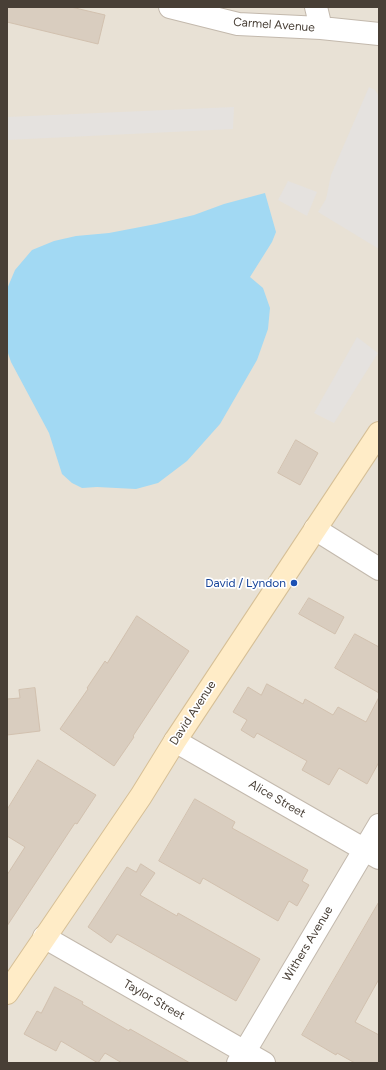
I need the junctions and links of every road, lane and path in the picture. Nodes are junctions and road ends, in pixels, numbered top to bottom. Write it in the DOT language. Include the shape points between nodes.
graph roads {
  1 [pos="170,7"];
  2 [pos="316,7"];
  3 [pos="321,28"];
  4 [pos="379,34"];
  5 [pos="379,433"];
  6 [pos="315,529"];
  7 [pos="379,569"];
  8 [pos="175,741"];
  9 [pos="379,825"];
  10 [pos="372,854"];
  11 [pos="44,937"];
  12 [pos="7,993"];
  13 [pos="240,1057"];
  14 [pos="264,1063"];
  1 -- 3 [label="street, Carmel Avenue" via="238,24"];
  2 -- 3 [label="street"];
  3 -- 4 [label="street, Carmel Avenue"];
  5 -- 6 [label="main road, David Avenue"];
  6 -- 7 [label="street"];
  6 -- 8 [label="main road, David Avenue"];
  8 -- 10 [label="street, Alice Street"];
  8 -- 11 [label="main road, David Avenue" via="141,796"];
  9 -- 10 [label="street, Withers Avenue"];
  10 -- 13 [label="street, Withers Avenue"];
  11 -- 12 [label="main road, David Avenue"];
  11 -- 13 [label="street, Taylor Street"];
  13 -- 14 [label="street, Taylor Street"];
}
